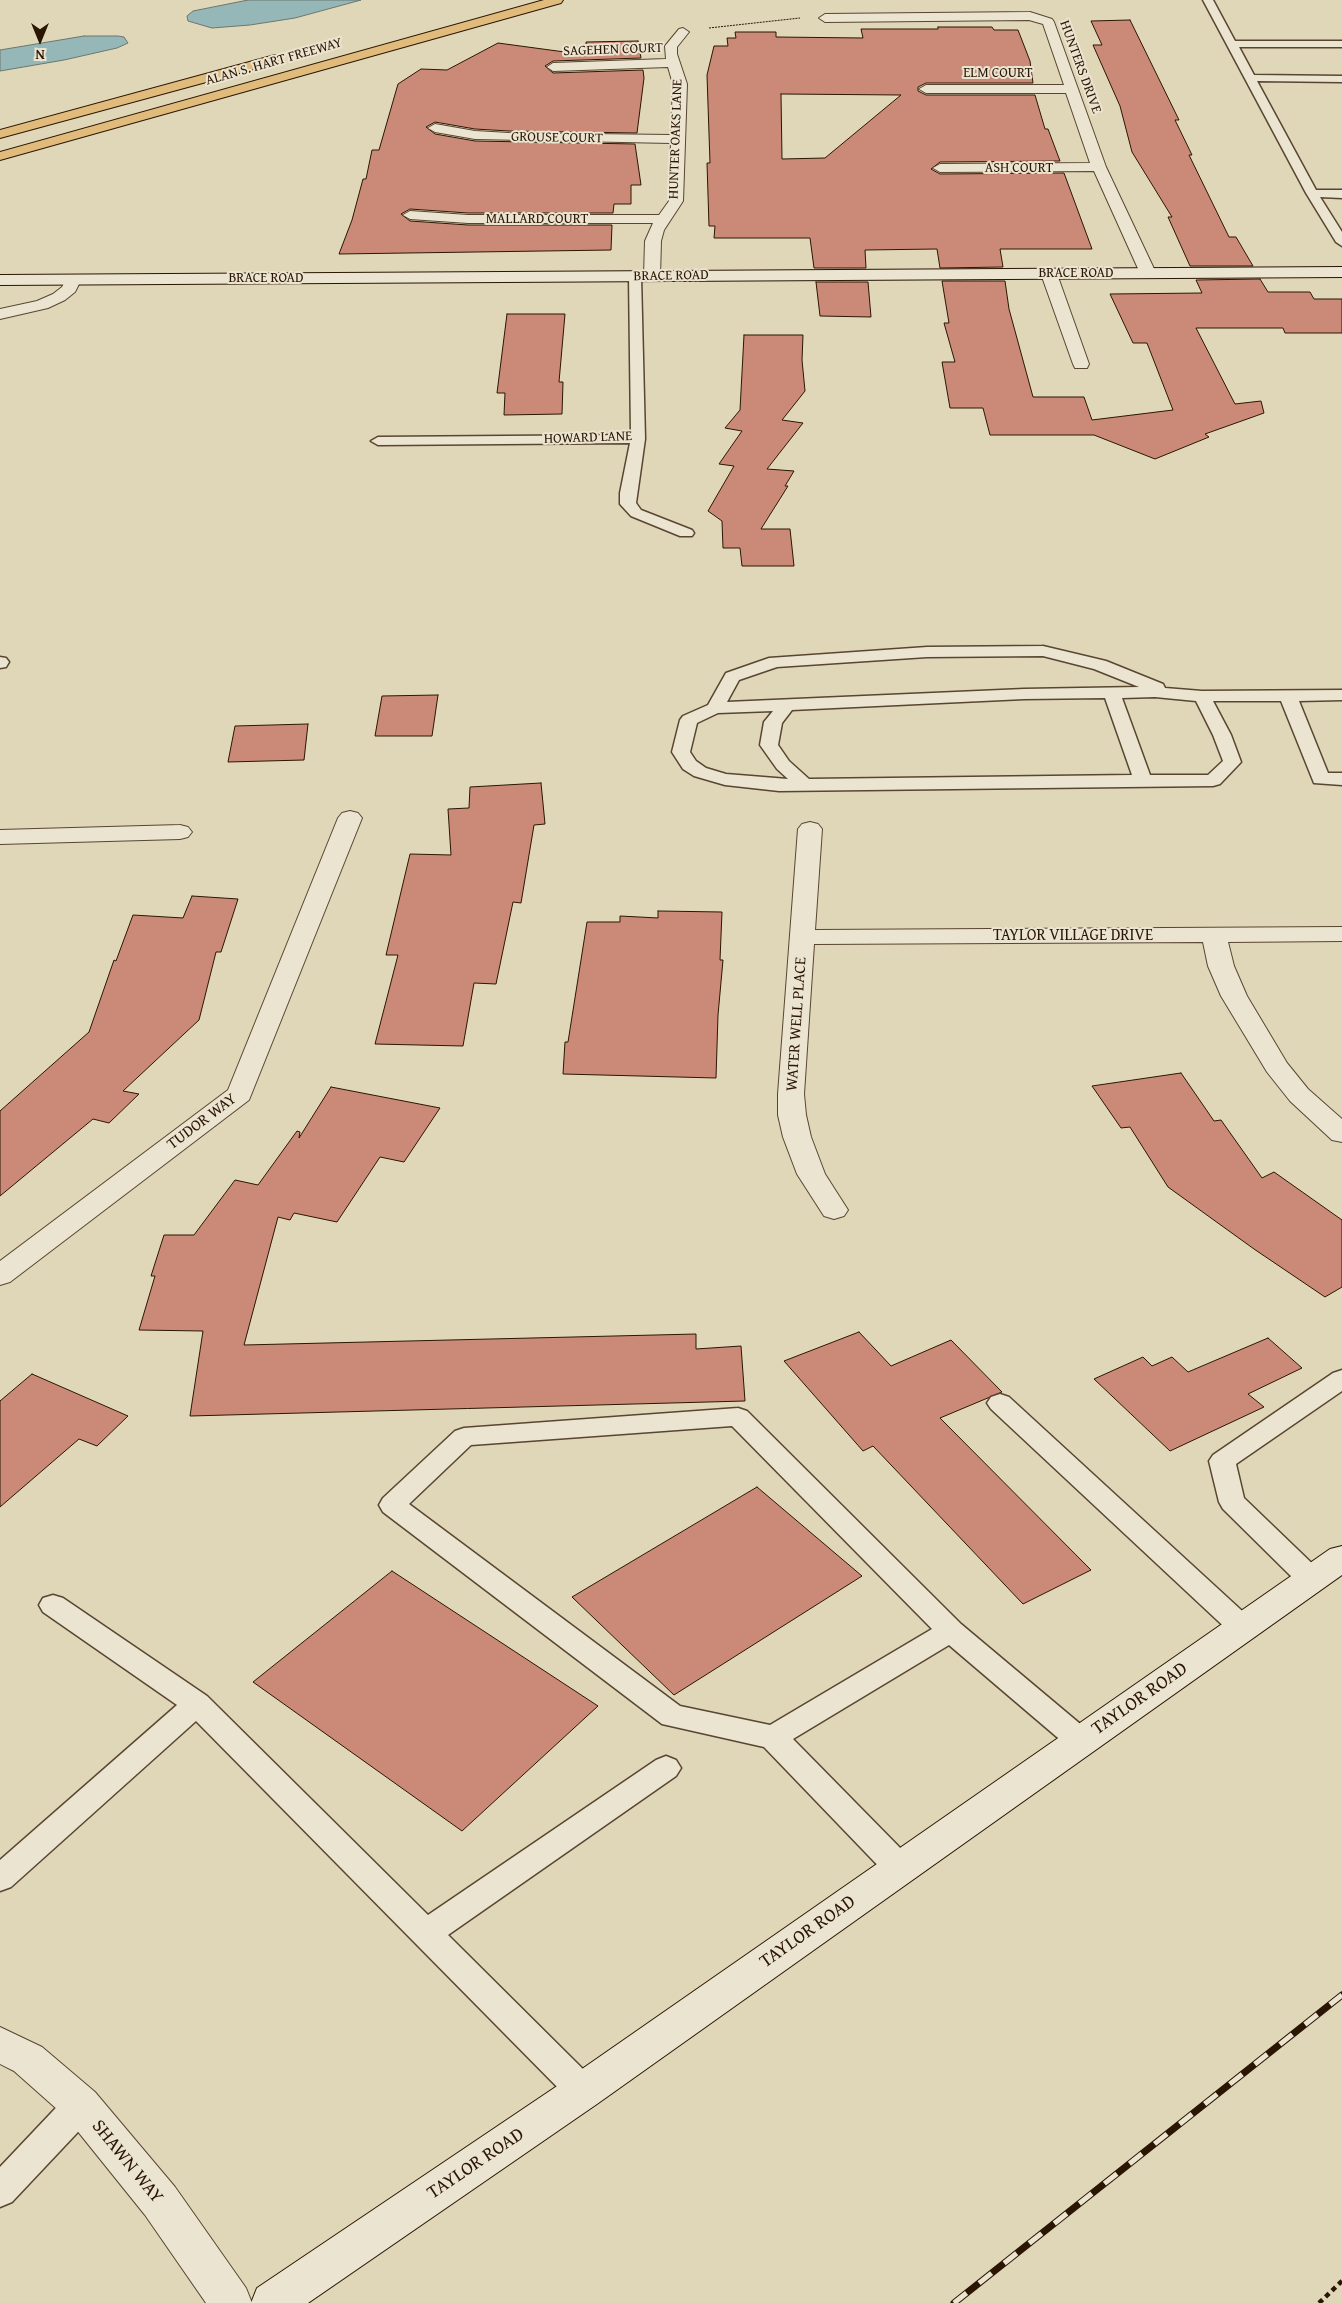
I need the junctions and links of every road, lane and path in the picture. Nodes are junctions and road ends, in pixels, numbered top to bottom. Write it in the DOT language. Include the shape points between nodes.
graph roads {
  1 [pos="557,0"];
  2 [pos="1208,0"];
  3 [pos="826,18"];
  4 [pos="683,32"];
  5 [pos="1233,44"];
  6 [pos="1342,44"];
  7 [pos="290,55"];
  8 [pos="674,63"];
  9 [pos="553,67"];
  10 [pos="1251,78"];
  11 [pos="1342,79"];
  12 [pos="926,89"];
  13 [pos="1071,89"];
  14 [pos="435,128"];
  15 [pos="0,134"];
  16 [pos="679,139"];
  17 [pos="0,156"];
  18 [pos="1099,167"];
  19 [pos="940,168"];
  20 [pos="1312,194"];
  21 [pos="1342,194"];
  22 [pos="410,215"];
  23 [pos="664,219"];
  24 [pos="1342,242"];
  25 [pos="1342,272"];
  26 [pos="1148,273"];
  27 [pos="1049,274"];
  28 [pos="635,276"];
  29 [pos="652,276"];
  30 [pos="0,280"];
  31 [pos="73,280"];
  32 [pos="0,314"];
  33 [pos="1081,364"];
  34 [pos="638,439"];
  35 [pos="378,441"];
  36 [pos="686,533"];
  37 [pos="1112,693"];
  38 [pos="1169,694"];
  39 [pos="1288,695"];
  40 [pos="1342,695"];
  41 [pos="1202,696"];
  42 [pos="787,705"];
  43 [pos="715,708"];
  44 [pos="1342,779"];
  45 [pos="1143,781"];
  46 [pos="805,784"];
  47 [pos="350,818"];
  48 [pos="810,829"];
  49 [pos="180,832"];
  50 [pos="0,837"];
  51 [pos="1342,934"];
  52 [pos="1214,935"];
  53 [pos="803,937"];
  54 [pos="1342,1134"];
  55 [pos="834,1210"];
  56 [pos="0,1275"];
  57 [pos="1342,1379"];
  58 [pos="1000,1403"];
  59 [pos="1342,1558"];
  60 [pos="1311,1579"];
  61 [pos="53,1605"];
  62 [pos="1242,1627"];
  63 [pos="951,1631"];
  64 [pos="197,1704"];
  65 [pos="773,1736"];
  66 [pos="1081,1741"];
  67 [pos="666,1768"];
  68 [pos="900,1868"];
  69 [pos="0,1878"];
  70 [pos="426,1933"];
  71 [pos="0,2044"];
  72 [pos="584,2091"];
  73 [pos="81,2105"];
  74 [pos="0,2191"];
  75 [pos="1342,2281"];
  76 [pos="231,2303"];
  77 [pos="272,2303"];
  78 [pos="1319,2303"];
  1 -- 17 [label="highway, ALAN S. HART FREEWAY"];
  2 -- 5 [label="lane"];
  3 -- 4 [label="path" via="792,18"];
  3 -- 13 [label="street, HUNTERS DRIVE" via="1042,18 1048,22"];
  4 -- 8 [label="street, HUNTER OAKS LANE" via="671,46"];
  5 -- 6 [label="lane"];
  5 -- 10 [label="lane"];
  7 -- 15 [label="highway, ALAN S. HART FREEWAY"];
  8 -- 9 [label="street, SAGEHEN COURT"];
  8 -- 16 [label="street, HUNTER OAKS LANE" via="680,84"];
  10 -- 11 [label="lane"];
  10 -- 20 [label="lane"];
  12 -- 13 [label="street, ELM COURT"];
  13 -- 18 [label="street, HUNTERS DRIVE"];
  14 -- 16 [label="street, GROUSE COURT" via="509,137"];
  16 -- 23 [label="street, HUNTER OAKS LANE" via="676,201"];
  18 -- 19 [label="street, ASH COURT"];
  18 -- 26 [label="street, HUNTERS DRIVE"];
  20 -- 21 [label="lane"];
  20 -- 24 [label="lane"];
  22 -- 23 [label="street, MALLARD COURT" via="468,219"];
  23 -- 29 [label="street, HUNTER OAKS LANE" via="653,241"];
  25 -- 26 [label="street, BRACE ROAD"];
  26 -- 27 [label="street, BRACE ROAD"];
  27 -- 29 [label="street, BRACE ROAD"];
  27 -- 33 [label="street"];
  28 -- 29 [label="street, BRACE ROAD"];
  28 -- 31 [label="street, BRACE ROAD"];
  28 -- 34 [label="lane, HOWARD LANE"];
  30 -- 31 [label="street, BRACE ROAD"];
  31 -- 32 [label="street" via="69,289 42,305"];
  34 -- 35 [label="lane, HOWARD LANE"];
  34 -- 36 [label="lane" via="628,504 636,513"];
  37 -- 38 [label="lane"];
  37 -- 42 [label="lane"];
  37 -- 45 [label="lane"];
  38 -- 41 [label="lane"];
  38 -- 43 [label="lane" via="1100,665 1044,651 927,652 775,662 732,677"];
  39 -- 40 [label="lane"];
  39 -- 41 [label="lane"];
  39 -- 44 [label="lane" via="1321,779"];
  41 -- 45 [label="lane" via="1232,762 1213,780"];
  42 -- 43 [label="lane"];
  42 -- 46 [label="lane" via="773,722 769,745 783,765"];
  43 -- 46 [label="lane" via="689,720 682,752 688,765 725,779 779,785"];
  45 -- 46 [label="lane"];
  47 -- 56 [label="street, TUDOR WAY" via="240,1094"];
  48 -- 53 [label="street, WATER WELL PLACE"];
  49 -- 50 [label="street"];
  51 -- 52 [label="street, TAYLOR VILLAGE DRIVE"];
  52 -- 53 [label="street, TAYLOR VILLAGE DRIVE"];
  52 -- 54 [label="street" via="1221,966 1234,996 1276,1066 1299,1095"];
  53 -- 55 [label="street, WATER WELL PLACE" via="792,1115 811,1174"];
  57 -- 60 [label="lane" via="1222,1461 1232,1502"];
  58 -- 62 [label="lane"];
  59 -- 60 [label="street, TAYLOR ROAD"];
  60 -- 62 [label="street, TAYLOR ROAD"];
  61 -- 64 [label="lane"];
  62 -- 66 [label="street, TAYLOR ROAD"];
  63 -- 65 [label="lane"];
  63 -- 65 [label="lane" via="738,1417 464,1437 392,1505 672,1716"];
  63 -- 66 [label="lane"];
  64 -- 69 [label="lane"];
  64 -- 70 [label="lane"];
  65 -- 68 [label="lane"];
  66 -- 68 [label="street, TAYLOR ROAD"];
  67 -- 70 [label="lane"];
  68 -- 72 [label="street, TAYLOR ROAD"];
  70 -- 72 [label="lane"];
  71 -- 73 [label="street, SHAWN WAY" via="28,2059"];
  72 -- 77 [label="street, TAYLOR ROAD"];
  73 -- 74 [label="lane"];
  73 -- 76 [label="street, SHAWN WAY" via="160,2201"];
  75 -- 78 [label="path"];
}
